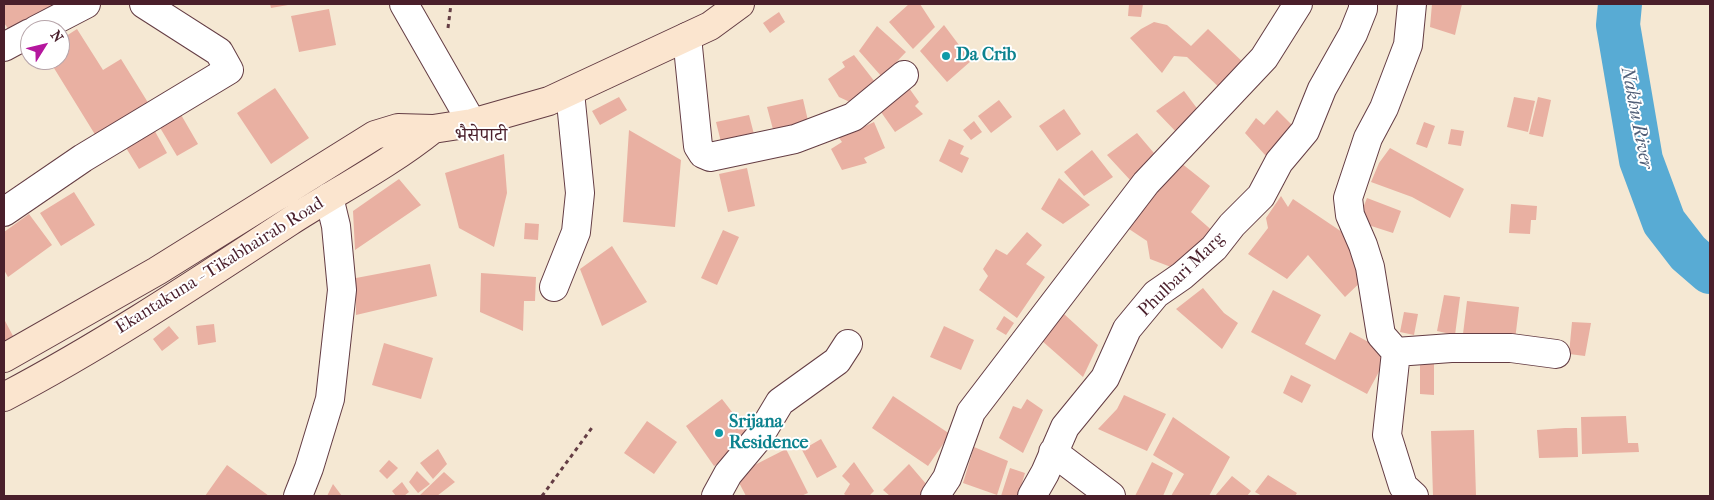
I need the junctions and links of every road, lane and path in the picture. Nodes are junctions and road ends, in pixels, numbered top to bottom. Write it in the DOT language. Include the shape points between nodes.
graph roads {
  1 [pos="86,4"];
  2 [pos="144,4"];
  3 [pos="404,4"];
  4 [pos="740,4"];
  5 [pos="1298,4"];
  6 [pos="1363,4"];
  7 [pos="1412,4"];
  8 [pos="55,20"];
  9 [pos="687,37"];
  10 [pos="20,38"];
  11 [pos="4,47"];
  12 [pos="904,75"];
  13 [pos="570,92"];
  14 [pos="472,123"];
  15 [pos="433,129"];
  16 [pos="329,197"];
  17 [pos="4,212"];
  18 [pos="157,271"];
  19 [pos="554,287"];
  20 [pos="174,297"];
  21 [pos="848,344"];
  22 [pos="1396,352"];
  23 [pos="1556,354"];
  24 [pos="4,358"];
  25 [pos="4,397"];
  26 [pos="594,425"];
  27 [pos="1053,452"];
  28 [pos="298,496"];
  29 [pos="542,496"];
  30 [pos="716,496"];
  31 [pos="935,496"];
  32 [pos="1032,496"];
  33 [pos="1111,496"];
  34 [pos="1414,496"];
  1 -- 8 [label="street"];
  2 -- 17 [label="street" via="219,52 229,70 82,158"];
  3 -- 14 [label="street"];
  4 -- 9 [label="main road, Ekantakuna - Tikabhairab Road" via="710,26"];
  5 -- 31 [label="street" via="1264,58 1146,183 972,412 947,478"];
  6 -- 27 [label="street, Phulbari Marg" via="1353,34 1322,89 1305,131 1279,162 1261,196 1214,248 1156,294 1127,329 1105,378 1065,427"];
  7 -- 22 [label="street" via="1408,45 1384,108 1368,138 1348,198 1350,215 1370,268 1380,335"];
  9 -- 12 [label="street" via="698,146 703,154 710,157 795,139 853,116"];
  9 -- 13 [label="main road, Ekantakuna - Tikabhairab Road"];
  10 -- 11 [label="street"];
  13 -- 14 [label="main road, Ekantakuna - Tikabhairab Road"];
  13 -- 19 [label="street" via="580,193 576,232"];
  14 -- 15 [label="main road, Ekantakuna - Tikabhairab Road"];
  15 -- 16 [label="main road, Ekantakuna - Tikabhairab Road"];
  15 -- 18 [label="main road, Ekantakuna - Tikabhairab Road" via="398,128 375,134"];
  16 -- 20 [label="main road, Ekantakuna - Tikabhairab Road"];
  16 -- 28 [label="street" via="336,226 342,290 330,399"];
  18 -- 20 [label="main road"];
  18 -- 24 [label="main road, Ekantakuna - Tikabhairab Road"];
  20 -- 25 [label="main road, Ekantakuna - Tikabhairab Road"];
  21 -- 30 [label="street" via="837,361 780,402"];
  22 -- 23 [label="street" via="1511,348"];
  22 -- 34 [label="street" via="1387,435 1404,486"];
  26 -- 29 [label="path"];
  27 -- 32 [label="street, Phulbari Marg"];
  27 -- 33 [label="street"];
}
